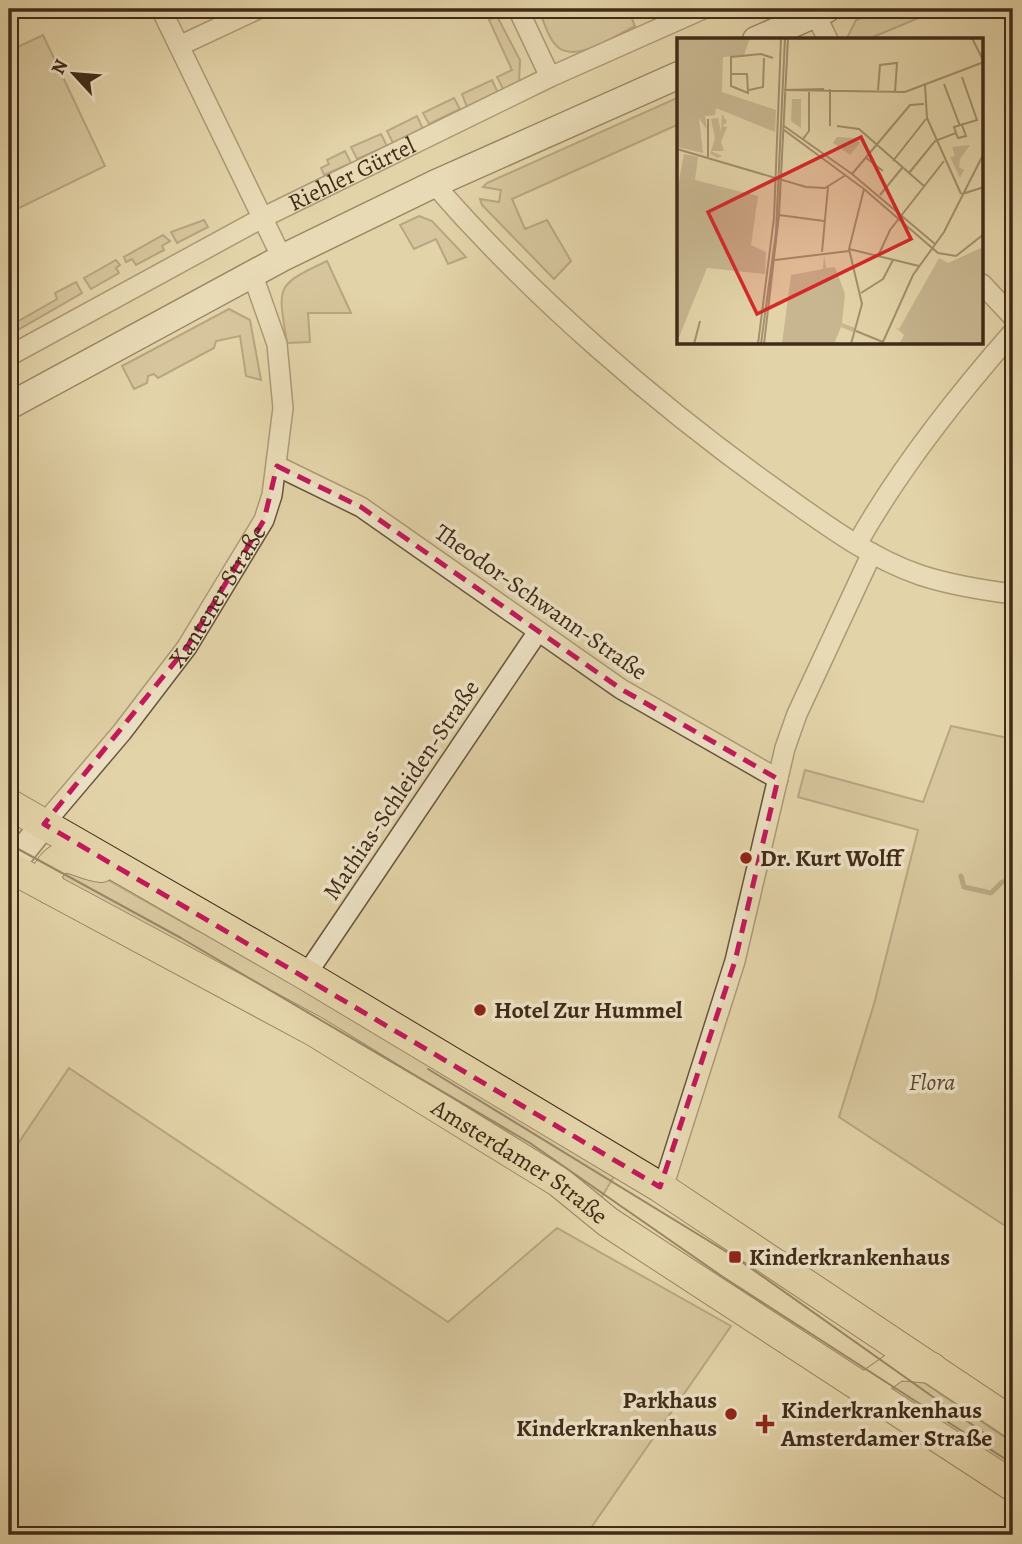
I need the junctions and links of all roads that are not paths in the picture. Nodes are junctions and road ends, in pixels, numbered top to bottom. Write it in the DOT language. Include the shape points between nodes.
graph roads {
  1 [pos="161,9"];
  2 [pos="258,9"];
  3 [pos="518,9"];
  4 [pos="703,9"];
  5 [pos="819,10"];
  6 [pos="760,38"];
  7 [pos="827,38"];
  8 [pos="179,46"];
  9 [pos="677,76"];
  10 [pos="550,77"];
  11 [pos="434,184"];
  12 [pos="262,218"];
  13 [pos="282,258"];
  14 [pos="252,274"];
  15 [pos="984,286"];
  16 [pos="1013,317"];
  17 [pos="1013,332"];
  18 [pos="9,356"];
  19 [pos="9,406"];
  20 [pos="277,466"];
  21 [pos="864,549"];
  22 [pos="1013,594"];
  23 [pos="537,633"];
  24 [pos="778,779"];
  25 [pos="9,804"];
  26 [pos="44,824"];
  27 [pos="9,867"];
  28 [pos="122,869"];
  29 [pos="50,889"];
  30 [pos="306,975"];
  31 [pos="660,1187"];
  32 [pos="932,1368"];
  33 [pos="864,1389"];
  34 [pos="1013,1423"];
  35 [pos="1013,1486"];
  1 -- 8 [label="street"];
  2 -- 8 [label="street"];
  3 -- 10 [label="street"];
  4 -- 10 [label="street, Riehler Gürtel"];
  5 -- 6 [label="street"];
  5 -- 7 [label="street"];
  8 -- 12 [label="street"];
  9 -- 11 [label="street, Riehler Gürtel"];
  10 -- 12 [label="street, Riehler Gürtel"];
  11 -- 13 [label="street, Riehler Gürtel"];
  11 -- 21 [label="street" via="488,246 724,453"];
  12 -- 13 [label="street"];
  12 -- 18 [label="street, Riehler Gürtel"];
  13 -- 14 [label="street, Riehler Gürtel"];
  14 -- 19 [label="street, Riehler Gürtel"];
  14 -- 20 [label="street, Xantener Straße" via="277,344 283,408"];
  15 -- 16 [label="street"];
  17 -- 21 [label="street" via="874,512"];
  20 -- 23 [label="street, Theodor-Schwann-Straße" via="361,507"];
  20 -- 26 [label="street, Xantener Straße" via="264,520 187,647"];
  21 -- 22 [label="street" via="919,575"];
  21 -- 24 [label="street" via="797,713"];
  23 -- 24 [label="street, Theodor-Schwann-Straße" via="621,689"];
  23 -- 30 [label="street, Mathias-Schleiden-Straße"];
  24 -- 31 [label="street" via="735,961"];
  25 -- 26 [label="main road, Amsterdamer Straße"];
  26 -- 27 [label="street, Xantener Straße"];
  26 -- 28 [label="main road, Amsterdamer Straße"];
  27 -- 29 [label="main road, Amsterdamer Straße"];
  28 -- 29 [label="main road" via="68,857 51,866 46,876"];
  28 -- 30 [label="main road, Amsterdamer Straße"];
  29 -- 33 [label="main road, Amsterdamer Straße" via="314,1031 559,1181 608,1222"];
  30 -- 31 [label="main road, Amsterdamer Straße"];
  31 -- 32 [label="main road, Amsterdamer Straße"];
  32 -- 33 [label="main road" via="898,1365"];
  32 -- 34 [label="main road, Amsterdamer Straße"];
  33 -- 35 [label="main road, Amsterdamer Straße"];
}
